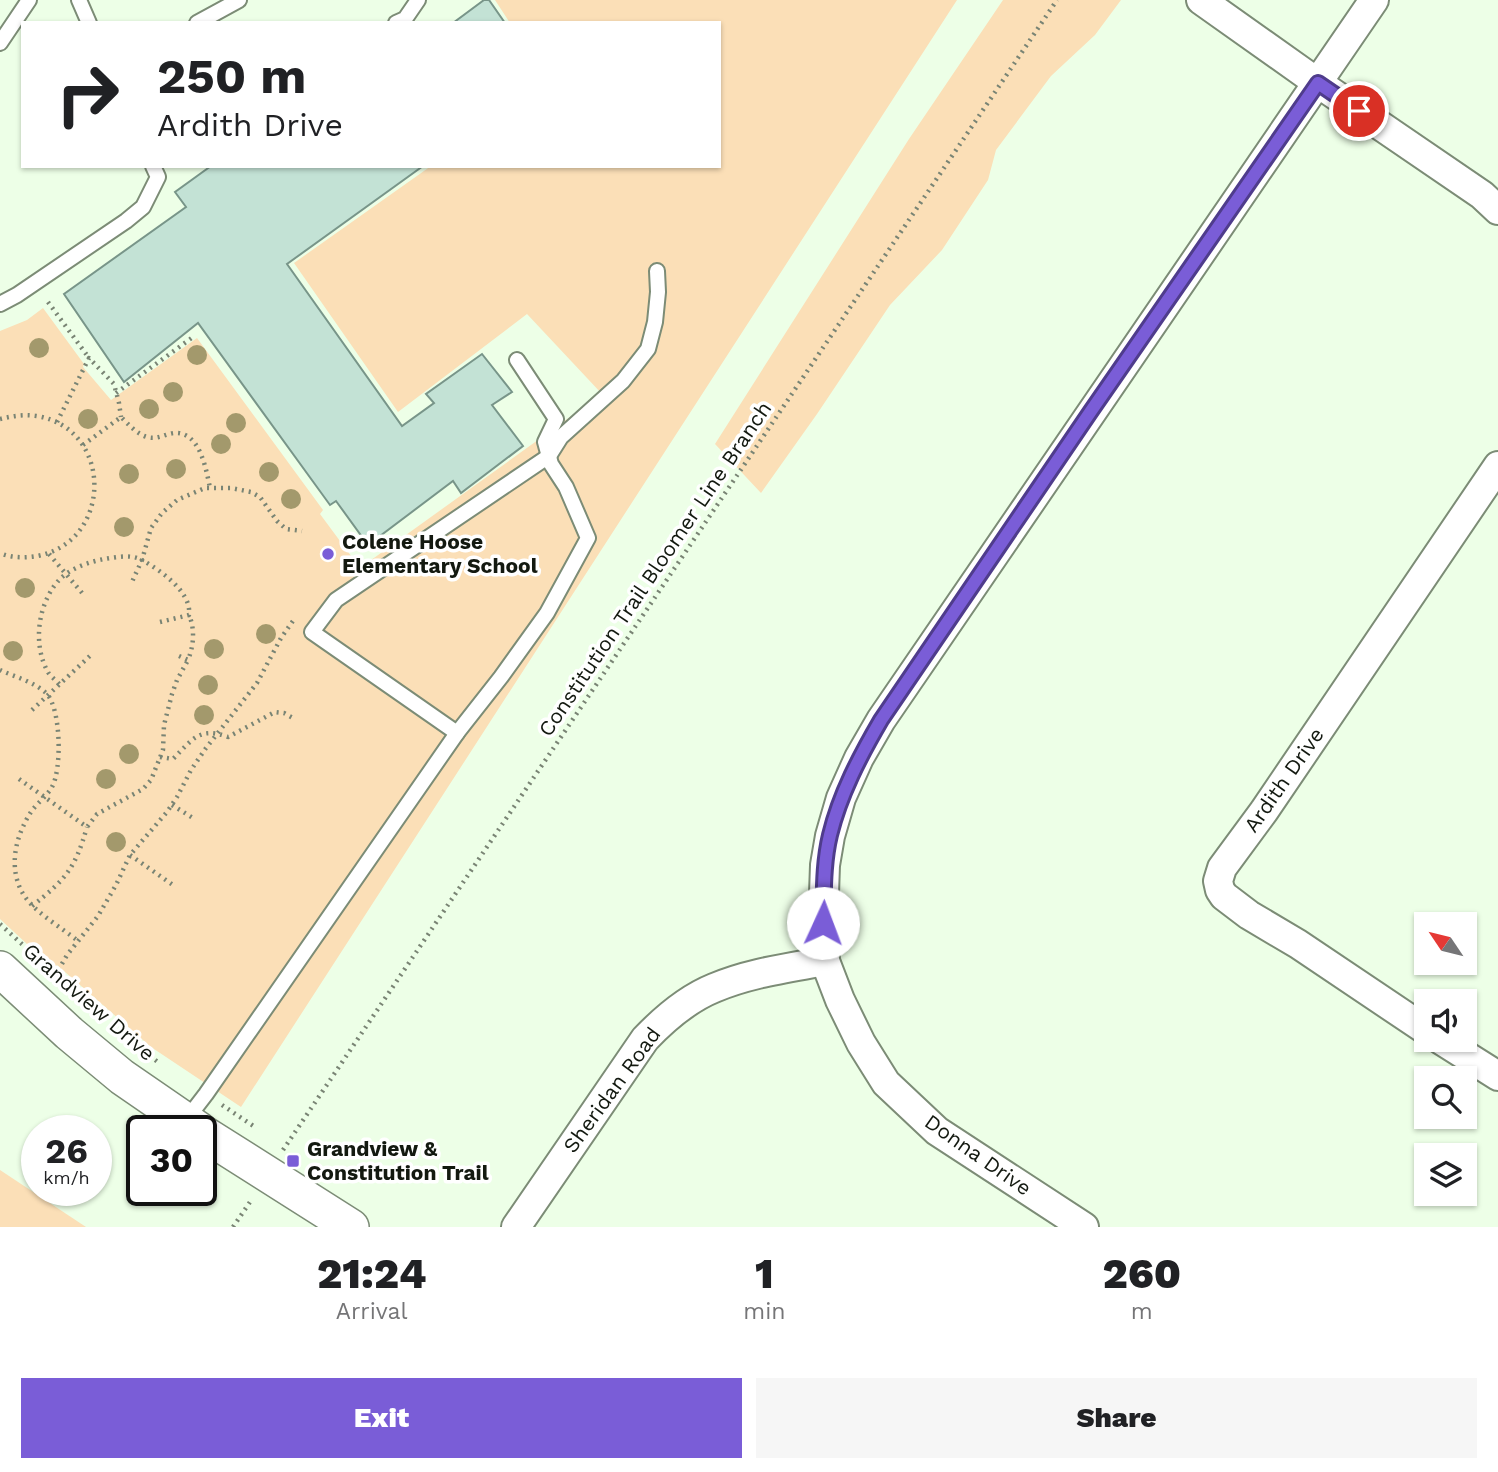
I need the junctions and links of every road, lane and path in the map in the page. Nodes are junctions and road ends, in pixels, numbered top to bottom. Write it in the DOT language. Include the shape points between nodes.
graph roads {
  1 [pos="29,0"];
  2 [pos="79,0"];
  3 [pos="239,0"];
  4 [pos="418,0"];
  5 [pos="1057,0"];
  6 [pos="1201,0"];
  7 [pos="1374,0"];
  8 [pos="90,21"];
  9 [pos="201,21"];
  10 [pos="400,21"];
  11 [pos="0,43"];
  12 [pos="1318,83"];
  13 [pos="154,168"];
  14 [pos="1498,210"];
  15 [pos="657,271"];
  16 [pos="48,302"];
  17 [pos="0,304"];
  18 [pos="193,337"];
  19 [pos="89,358"];
  20 [pos="517,360"];
  21 [pos="116,393"];
  22 [pos="121,417"];
  23 [pos="0,419"];
  24 [pos="57,422"];
  25 [pos="83,445"];
  26 [pos="549,456"];
  27 [pos="1498,466"];
  28 [pos="210,488"];
  29 [pos="302,531"];
  30 [pos="0,553"];
  31 [pos="49,554"];
  32 [pos="142,561"];
  33 [pos="66,574"];
  34 [pos="131,584"];
  35 [pos="83,594"];
  36 [pos="189,615"];
  37 [pos="296,616"];
  38 [pos="160,622"];
  39 [pos="92,654"];
  40 [pos="179,656"];
  41 [pos="188,660"];
  42 [pos="0,670"];
  43 [pos="59,684"];
  44 [pos="47,694"];
  45 [pos="32,710"];
  46 [pos="293,718"];
  47 [pos="218,733"];
  48 [pos="457,733"];
  49 [pos="160,757"];
  50 [pos="19,779"];
  51 [pos="44,796"];
  52 [pos="172,805"];
  53 [pos="192,818"];
  54 [pos="87,827"];
  55 [pos="130,855"];
  56 [pos="173,885"];
  57 [pos="32,906"];
  58 [pos="0,924"];
  59 [pos="78,941"];
  60 [pos="30,952"];
  61 [pos="825,961"];
  62 [pos="47,968"];
  63 [pos="0,969"];
  64 [pos="55,976"];
  65 [pos="64,984"];
  66 [pos="1414,1022"];
  67 [pos="126,1038"];
  68 [pos="1459,1052"];
  69 [pos="165,1066"];
  70 [pos="1498,1076"];
  71 [pos="206,1094"];
  72 [pos="176,1115"];
  73 [pos="199,1115"];
  74 [pos="262,1132"];
  75 [pos="217,1142"];
  76 [pos="280,1155"];
  77 [pos="254,1196"];
  78 [pos="233,1227"];
  79 [pos="351,1227"];
  80 [pos="516,1227"];
  81 [pos="1084,1227"];
  1 -- 11 [label="lane"];
  2 -- 8 [label="lane"];
  3 -- 9 [label="lane"];
  4 -- 10 [label="lane"];
  5 -- 76 [label="path, Constitution Trail Bloomer Line Branch"];
  6 -- 12 [label="street"];
  7 -- 12 [label="street"];
  12 -- 14 [label="street"];
  12 -- 61 [label="street" via="904,685 859,758 841,798 825,865"];
  13 -- 17 [label="lane" via="158,177 143,207"];
  15 -- 26 [label="lane" via="655,322 648,349"];
  16 -- 19 [label="path"];
  18 -- 21 [label="path"];
  19 -- 21 [label="path" via="114,384"];
  19 -- 24 [label="path"];
  20 -- 26 [label="lane" via="556,419 545,442"];
  21 -- 22 [label="path"];
  22 -- 25 [label="path"];
  22 -- 28 [label="path" via="148,437 180,433 194,440"];
  23 -- 24 [label="path" via="38,416"];
  24 -- 25 [label="path"];
  25 -- 31 [label="path" via="93,465 93,508 68,543"];
  26 -- 48 [label="lane" via="588,538 547,612"];
  26 -- 48 [label="lane" via="336,600 312,632"];
  27 -- 66 [label="street, Ardith Drive" via="1222,868 1218,881 1224,896 1249,915"];
  28 -- 29 [label="path" via="251,492 286,529"];
  28 -- 32 [label="path" via="177,500 162,513 151,528"];
  30 -- 31 [label="path" via="27,558"];
  31 -- 33 [label="path"];
  32 -- 33 [label="path" via="134,556 110,558"];
  32 -- 34 [label="path"];
  32 -- 36 [label="path" via="175,585 190,608"];
  33 -- 35 [label="path"];
  33 -- 43 [label="path" via="50,592 39,629 48,672"];
  36 -- 38 [label="path"];
  36 -- 41 [label="path" via="193,640"];
  37 -- 47 [label="path" via="257,683"];
  39 -- 43 [label="path"];
  40 -- 41 [label="path"];
  41 -- 49 [label="path" via="172,694"];
  42 -- 44 [label="path"];
  43 -- 44 [label="path"];
  44 -- 45 [label="path"];
  44 -- 51 [label="path" via="59,753 57,775"];
  46 -- 47 [label="path" via="275,712 228,737"];
  47 -- 49 [label="path" via="202,733 173,759"];
  47 -- 52 [label="path"];
  48 -- 71 [label="lane"];
  49 -- 54 [label="path" via="143,789 97,814"];
  50 -- 51 [label="path"];
  51 -- 54 [label="path"];
  51 -- 57 [label="path" via="32,811 14,853 21,892"];
  52 -- 53 [label="path"];
  52 -- 55 [label="path"];
  54 -- 57 [label="path" via="73,865 61,882"];
  55 -- 56 [label="path"];
  55 -- 59 [label="path" via="98,916"];
  57 -- 59 [label="path"];
  58 -- 60 [label="path, Grandview Drive"];
  59 -- 64 [label="path"];
  61 -- 80 [label="street, Sheridan Road" via="756,974 714,988 662,1021"];
  61 -- 81 [label="street, Donna Drive" via="861,1043 886,1083 937,1131"];
  62 -- 64 [label="path, Grandview Drive"];
  63 -- 72 [label="street, Grandview Drive" via="79,1042"];
  64 -- 65 [label="path, Grandview Drive"];
  67 -- 69 [label="path, Grandview Drive"];
  68 -- 70 [label="street"];
  71 -- 73 [label="lane"];
  71 -- 74 [label="path"];
  75 -- 79 [label="street, Grandview Drive"];
  77 -- 78 [label="path"];
}
